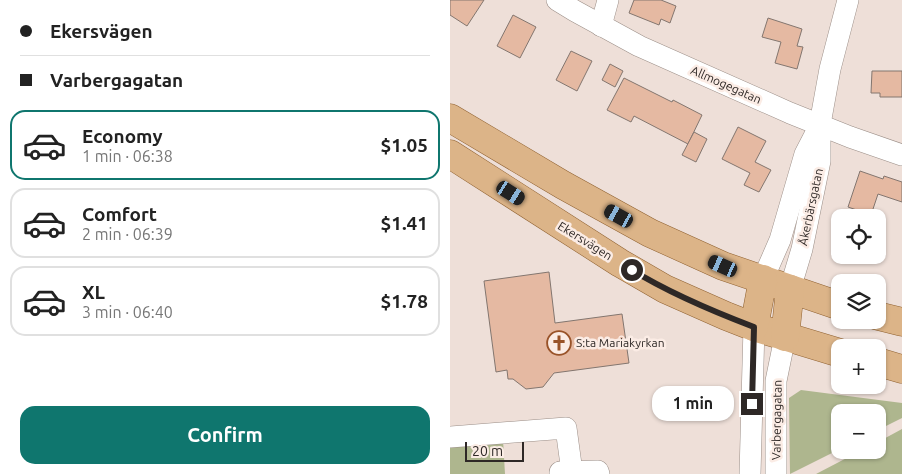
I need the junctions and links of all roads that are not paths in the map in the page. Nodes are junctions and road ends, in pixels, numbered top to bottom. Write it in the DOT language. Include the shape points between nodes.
graph roads {
  1 [pos="556,0"];
  2 [pos="608,0"];
  3 [pos="848,0"];
  4 [pos="601,26"];
  5 [pos="450,118"];
  6 [pos="820,124"];
  7 [pos="450,154"];
  8 [pos="902,155"];
  9 [pos="763,279"];
  10 [pos="790,289"];
  11 [pos="831,303"];
  12 [pos="886,318"];
  13 [pos="902,322"];
  14 [pos="754,327"];
  15 [pos="785,337"];
  16 [pos="831,350"];
  17 [pos="886,364"];
  18 [pos="902,368"];
  19 [pos="450,437"];
  20 [pos="564,472"];
  21 [pos="598,473"];
  22 [pos="750,474"];
  23 [pos="776,474"];
  1 -- 4 [label="street, Allmogegatan"];
  2 -- 4 [label="street"];
  3 -- 6 [label="street, Åkerbärsgatan"];
  4 -- 6 [label="street, Allmogegatan" via="648,50"];
  5 -- 9 [label="main road" via="650,233 723,266"];
  6 -- 8 [label="street, Allmogegatan"];
  6 -- 9 [label="street, Åkerbärsgatan" via="804,154 780,240"];
  6 -- 10 [label="street, Åkerbärsgatan" via="820,161 802,249"];
  7 -- 14 [label="main road, Ekersvägen" via="645,278"];
  9 -- 10 [label="main road"];
  9 -- 14 [label="main road"];
  10 -- 11 [label="main road"];
  10 -- 15 [label="main road"];
  12 -- 13 [label="main road"];
  14 -- 15 [label="main road, Ekersvägen"];
  14 -- 22 [label="street, Varbergagatan"];
  15 -- 16 [label="main road, Ekersvägen"];
  15 -- 23 [label="street, Varbergagatan" via="776,380"];
  17 -- 18 [label="main road"];
  19 -- 20 [label="street" via="566,428"];
  20 -- 21 [label="street"];
}
